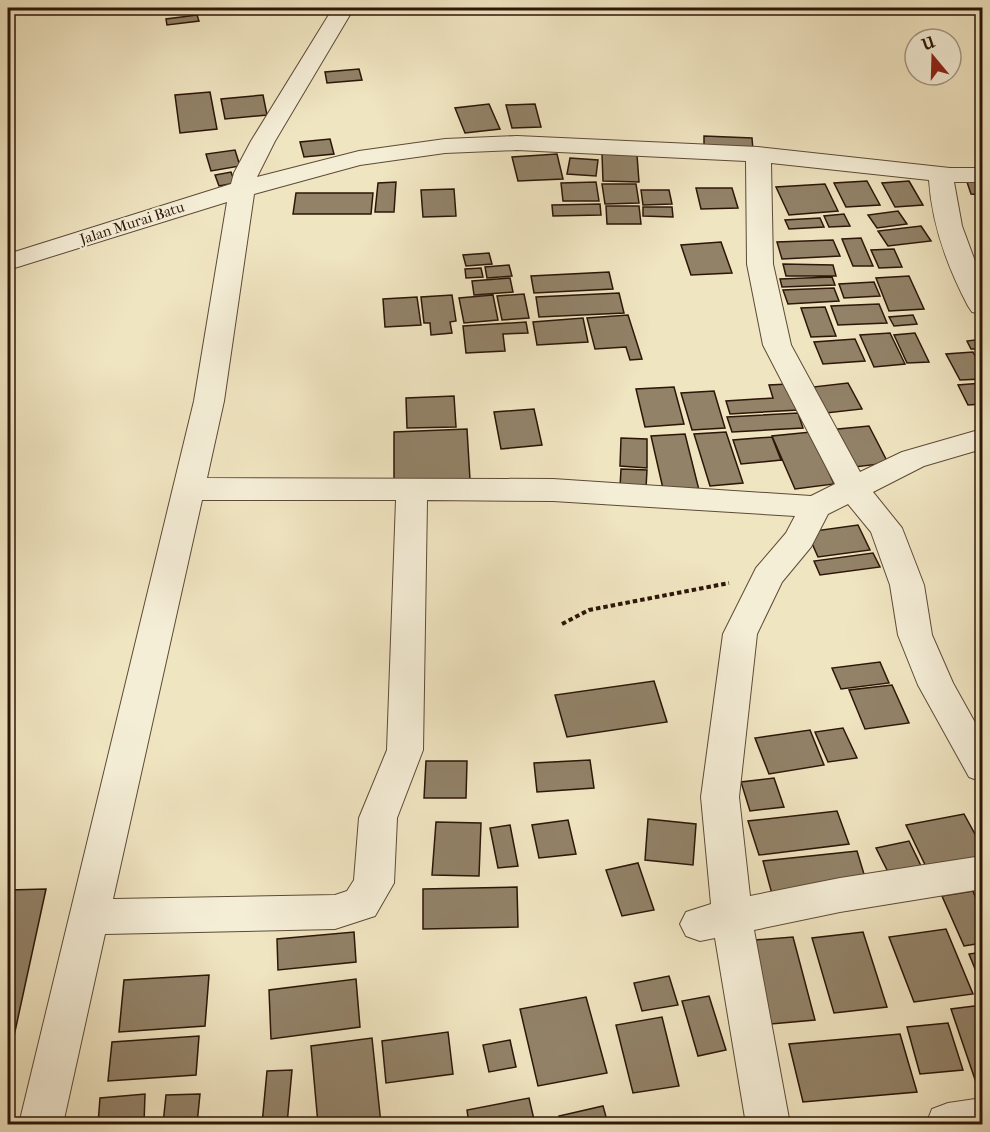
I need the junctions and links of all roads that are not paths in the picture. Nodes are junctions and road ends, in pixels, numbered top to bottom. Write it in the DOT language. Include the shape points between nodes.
graph roads {
  1 [pos="343,8"];
  2 [pos="758,154"];
  3 [pos="941,174"];
  4 [pos="982,175"];
  5 [pos="244,181"];
  6 [pos="8,262"];
  7 [pos="982,306"];
  8 [pos="982,439"];
  9 [pos="412,488"];
  10 [pos="189,489"];
  11 [pos="854,490"];
  12 [pos="815,507"];
  13 [pos="982,767"];
  14 [pos="982,872"];
  15 [pos="90,917"];
  16 [pos="716,921"];
  17 [pos="982,1119"];
  18 [pos="41,1125"];
  19 [pos="768,1125"];
  20 [pos="948,1125"];
  1 -- 5 [label="street" via="263,141"];
  2 -- 3 [label="street, Jalan Murai Batu"];
  2 -- 5 [label="street, Jalan Murai Batu" via="517,143 445,146 358,158"];
  2 -- 11 [label="street" via="760,264 777,345"];
  3 -- 4 [label="street, Jalan Murai Batu"];
  3 -- 7 [label="street" via="952,234 967,279"];
  5 -- 6 [label="street, Jalan Murai Batu"];
  5 -- 10 [label="street" via="209,401"];
  8 -- 11 [label="street" via="913,459"];
  9 -- 10 [label="street"];
  9 -- 12 [label="street" via="552,490"];
  9 -- 15 [label="street" via="405,750 378,818 374,883 361,904 335,912"];
  10 -- 15 [label="street"];
  11 -- 12 [label="street"];
  11 -- 13 [label="street" via="886,528 908,585 915,635 936,685"];
  12 -- 16 [label="street" via="800,539 768,576 740,634 720,797"];
  14 -- 16 [label="street" via="840,895"];
  15 -- 18 [label="street"];
  16 -- 19 [label="street"];
  17 -- 20 [label="street"];
}
